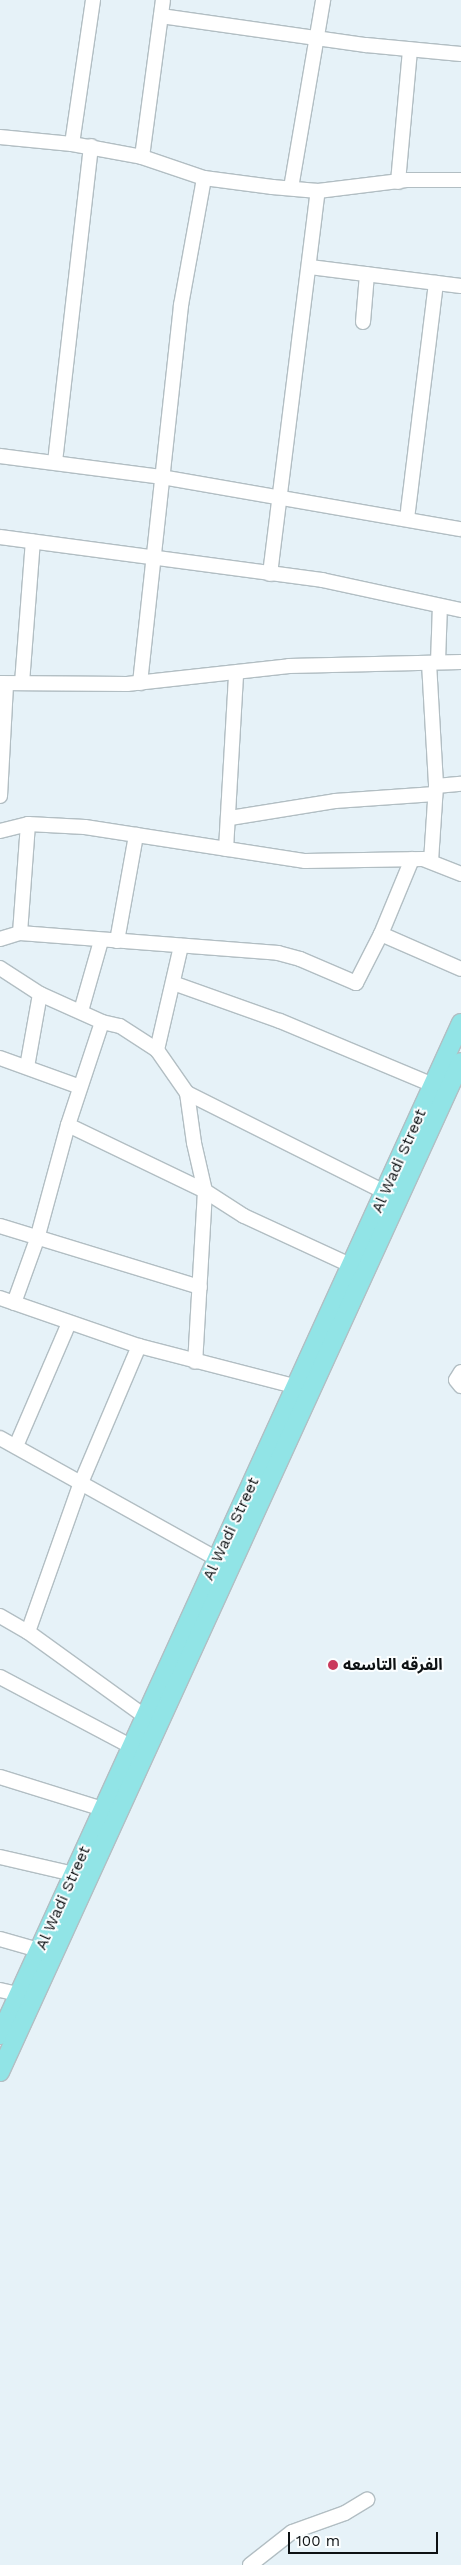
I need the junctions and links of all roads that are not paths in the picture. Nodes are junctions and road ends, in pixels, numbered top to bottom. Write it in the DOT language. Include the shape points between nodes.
graph roads {
  1 [pos="93,0"];
  2 [pos="163,0"];
  3 [pos="323,0"];
  4 [pos="161,16"];
  5 [pos="317,37"];
  6 [pos="410,50"];
  7 [pos="461,54"];
  8 [pos="0,137"];
  9 [pos="72,144"];
  10 [pos="91,146"];
  11 [pos="142,157"];
  12 [pos="204,178"];
  13 [pos="461,180"];
  14 [pos="398,182"];
  15 [pos="290,188"];
  16 [pos="318,191"];
  17 [pos="310,267"];
  18 [pos="367,274"];
  19 [pos="436,283"];
  20 [pos="461,286"];
  21 [pos="363,322"];
  22 [pos="0,456"];
  23 [pos="55,462"];
  24 [pos="162,476"];
  25 [pos="282,497"];
  26 [pos="407,519"];
  27 [pos="461,529"];
  28 [pos="0,537"];
  29 [pos="33,541"];
  30 [pos="153,556"];
  31 [pos="270,574"];
  32 [pos="440,606"];
  33 [pos="461,610"];
  34 [pos="434,662"];
  35 [pos="461,662"];
  36 [pos="236,673"];
  37 [pos="22,683"];
  38 [pos="140,683"];
  39 [pos="3,684"];
  40 [pos="461,784"];
  41 [pos="436,790"];
  42 [pos="0,796"];
  43 [pos="230,818"];
  44 [pos="28,824"];
  45 [pos="0,831"];
  46 [pos="136,835"];
  47 [pos="226,850"];
  48 [pos="412,859"];
  49 [pos="432,861"];
  50 [pos="461,874"];
  51 [pos="20,933"];
  52 [pos="381,934"];
  53 [pos="0,939"];
  54 [pos="101,941"];
  55 [pos="117,941"];
  56 [pos="182,946"];
  57 [pos="0,968"];
  58 [pos="461,969"];
  59 [pos="173,983"];
  60 [pos="40,994"];
  61 [pos="80,1011"];
  62 [pos="102,1022"];
  63 [pos="461,1023"];
  64 [pos="158,1050"];
  65 [pos="0,1058"];
  66 [pos="461,1062"];
  67 [pos="27,1067"];
  68 [pos="433,1085"];
  69 [pos="80,1087"];
  70 [pos="187,1093"];
  71 [pos="68,1125"];
  72 [pos="205,1191"];
  73 [pos="385,1192"];
  74 [pos="0,1226"];
  75 [pos="37,1239"];
  76 [pos="352,1266"];
  77 [pos="200,1287"];
  78 [pos="0,1298"];
  79 [pos="14,1303"];
  80 [pos="69,1323"];
  81 [pos="139,1346"];
  82 [pos="195,1362"];
  83 [pos="461,1372"];
  84 [pos="461,1386"];
  85 [pos="297,1398"];
  86 [pos="0,1438"];
  87 [pos="16,1446"];
  88 [pos="80,1485"];
  89 [pos="217,1559"];
  90 [pos="0,1616"];
  91 [pos="28,1632"];
  92 [pos="0,1677"];
  93 [pos="146,1717"];
  94 [pos="132,1746"];
  95 [pos="0,1777"];
  96 [pos="103,1809"];
  97 [pos="0,1857"];
  98 [pos="80,1876"];
  99 [pos="0,1938"];
  100 [pos="39,1950"];
  101 [pos="0,1990"];
  102 [pos="18,1994"];
  103 [pos="0,2035"];
  104 [pos="0,2072"];
  105 [pos="367,2500"];
  106 [pos="250,2565"];
  1 -- 9 [label="street"];
  2 -- 4 [label="street"];
  3 -- 5 [label="street"];
  4 -- 5 [label="street"];
  4 -- 11 [label="street"];
  5 -- 6 [label="street"];
  5 -- 15 [label="street"];
  6 -- 7 [label="street"];
  6 -- 14 [label="street"];
  8 -- 9 [label="street"];
  9 -- 10 [label="street"];
  10 -- 11 [label="street"];
  10 -- 23 [label="street"];
  11 -- 12 [label="street"];
  12 -- 15 [label="street"];
  12 -- 24 [label="street" via="181,305"];
  13 -- 14 [label="street"];
  14 -- 16 [label="street"];
  15 -- 16 [label="street"];
  16 -- 17 [label="street"];
  17 -- 18 [label="street"];
  17 -- 25 [label="street"];
  18 -- 19 [label="street"];
  18 -- 21 [label="street"];
  19 -- 20 [label="street"];
  19 -- 26 [label="street"];
  22 -- 23 [label="street"];
  23 -- 24 [label="street"];
  24 -- 25 [label="street"];
  24 -- 30 [label="street"];
  25 -- 26 [label="street"];
  25 -- 31 [label="street"];
  26 -- 27 [label="street"];
  28 -- 29 [label="street"];
  29 -- 30 [label="street"];
  29 -- 37 [label="street"];
  30 -- 31 [label="street"];
  30 -- 38 [label="street"];
  31 -- 32 [label="street" via="349,586"];
  32 -- 33 [label="street"];
  32 -- 34 [label="street"];
  34 -- 35 [label="street"];
  34 -- 36 [label="street" via="312,664"];
  34 -- 41 [label="street"];
  36 -- 38 [label="street"];
  36 -- 43 [label="street"];
  37 -- 38 [label="street"];
  37 -- 39 [label="street"];
  39 -- 42 [label="street"];
  40 -- 41 [label="street"];
  41 -- 43 [label="street" via="335,801"];
  41 -- 49 [label="street"];
  43 -- 47 [label="street"];
  44 -- 45 [label="street"];
  44 -- 46 [label="street" via="85,827"];
  44 -- 51 [label="street"];
  46 -- 47 [label="street"];
  46 -- 55 [label="street"];
  47 -- 48 [label="street" via="305,862"];
  48 -- 49 [label="street"];
  48 -- 52 [label="street"];
  49 -- 50 [label="street"];
  51 -- 53 [label="street"];
  51 -- 54 [label="street"];
  52 -- 56 [label="street" via="356,983 290,955"];
  52 -- 58 [label="street"];
  54 -- 55 [label="street"];
  54 -- 61 [label="street"];
  55 -- 56 [label="street"];
  56 -- 59 [label="street"];
  57 -- 60 [label="street"];
  59 -- 64 [label="street"];
  59 -- 68 [label="street" via="280,1021"];
  60 -- 61 [label="street"];
  60 -- 67 [label="street"];
  61 -- 62 [label="street"];
  62 -- 64 [label="street" via="115,1023"];
  62 -- 69 [label="street"];
  63 -- 68 [label="main road, Al Wadi Street"];
  64 -- 70 [label="street"];
  65 -- 67 [label="street"];
  66 -- 85 [label="main road, Al Wadi Street"];
  67 -- 69 [label="street"];
  68 -- 73 [label="main road, Al Wadi Street"];
  69 -- 71 [label="street"];
  70 -- 72 [label="street"];
  70 -- 73 [label="street"];
  71 -- 72 [label="street"];
  71 -- 75 [label="street"];
  72 -- 76 [label="street" via="244,1216"];
  72 -- 77 [label="street"];
  73 -- 76 [label="main road, Al Wadi Street"];
  74 -- 75 [label="street"];
  75 -- 77 [label="street"];
  75 -- 79 [label="street"];
  76 -- 85 [label="main road, Al Wadi Street"];
  77 -- 82 [label="street"];
  78 -- 79 [label="street"];
  79 -- 80 [label="street"];
  80 -- 81 [label="street"];
  80 -- 87 [label="street"];
  81 -- 82 [label="street"];
  81 -- 88 [label="street"];
  82 -- 85 [label="street"];
  83 -- 84 [label="street" via="456,1380"];
  85 -- 89 [label="main road, Al Wadi Street"];
  85 -- 98 [label="main road, Al Wadi Street"];
  86 -- 87 [label="street"];
  87 -- 88 [label="street"];
  88 -- 89 [label="street"];
  88 -- 91 [label="street"];
  89 -- 93 [label="main road, Al Wadi Street"];
  90 -- 91 [label="street"];
  91 -- 93 [label="street"];
  92 -- 94 [label="street"];
  93 -- 94 [label="main road, Al Wadi Street"];
  94 -- 96 [label="main road, Al Wadi Street"];
  95 -- 96 [label="street"];
  96 -- 98 [label="main road, Al Wadi Street"];
  97 -- 98 [label="street"];
  98 -- 100 [label="main road, Al Wadi Street"];
  98 -- 104 [label="main road, Al Wadi Street"];
  99 -- 100 [label="street"];
  100 -- 102 [label="main road, Al Wadi Street"];
  101 -- 102 [label="street"];
  102 -- 103 [label="main road, Al Wadi Street"];
  105 -- 106 [label="street" via="345,2513 292,2532"];
}
